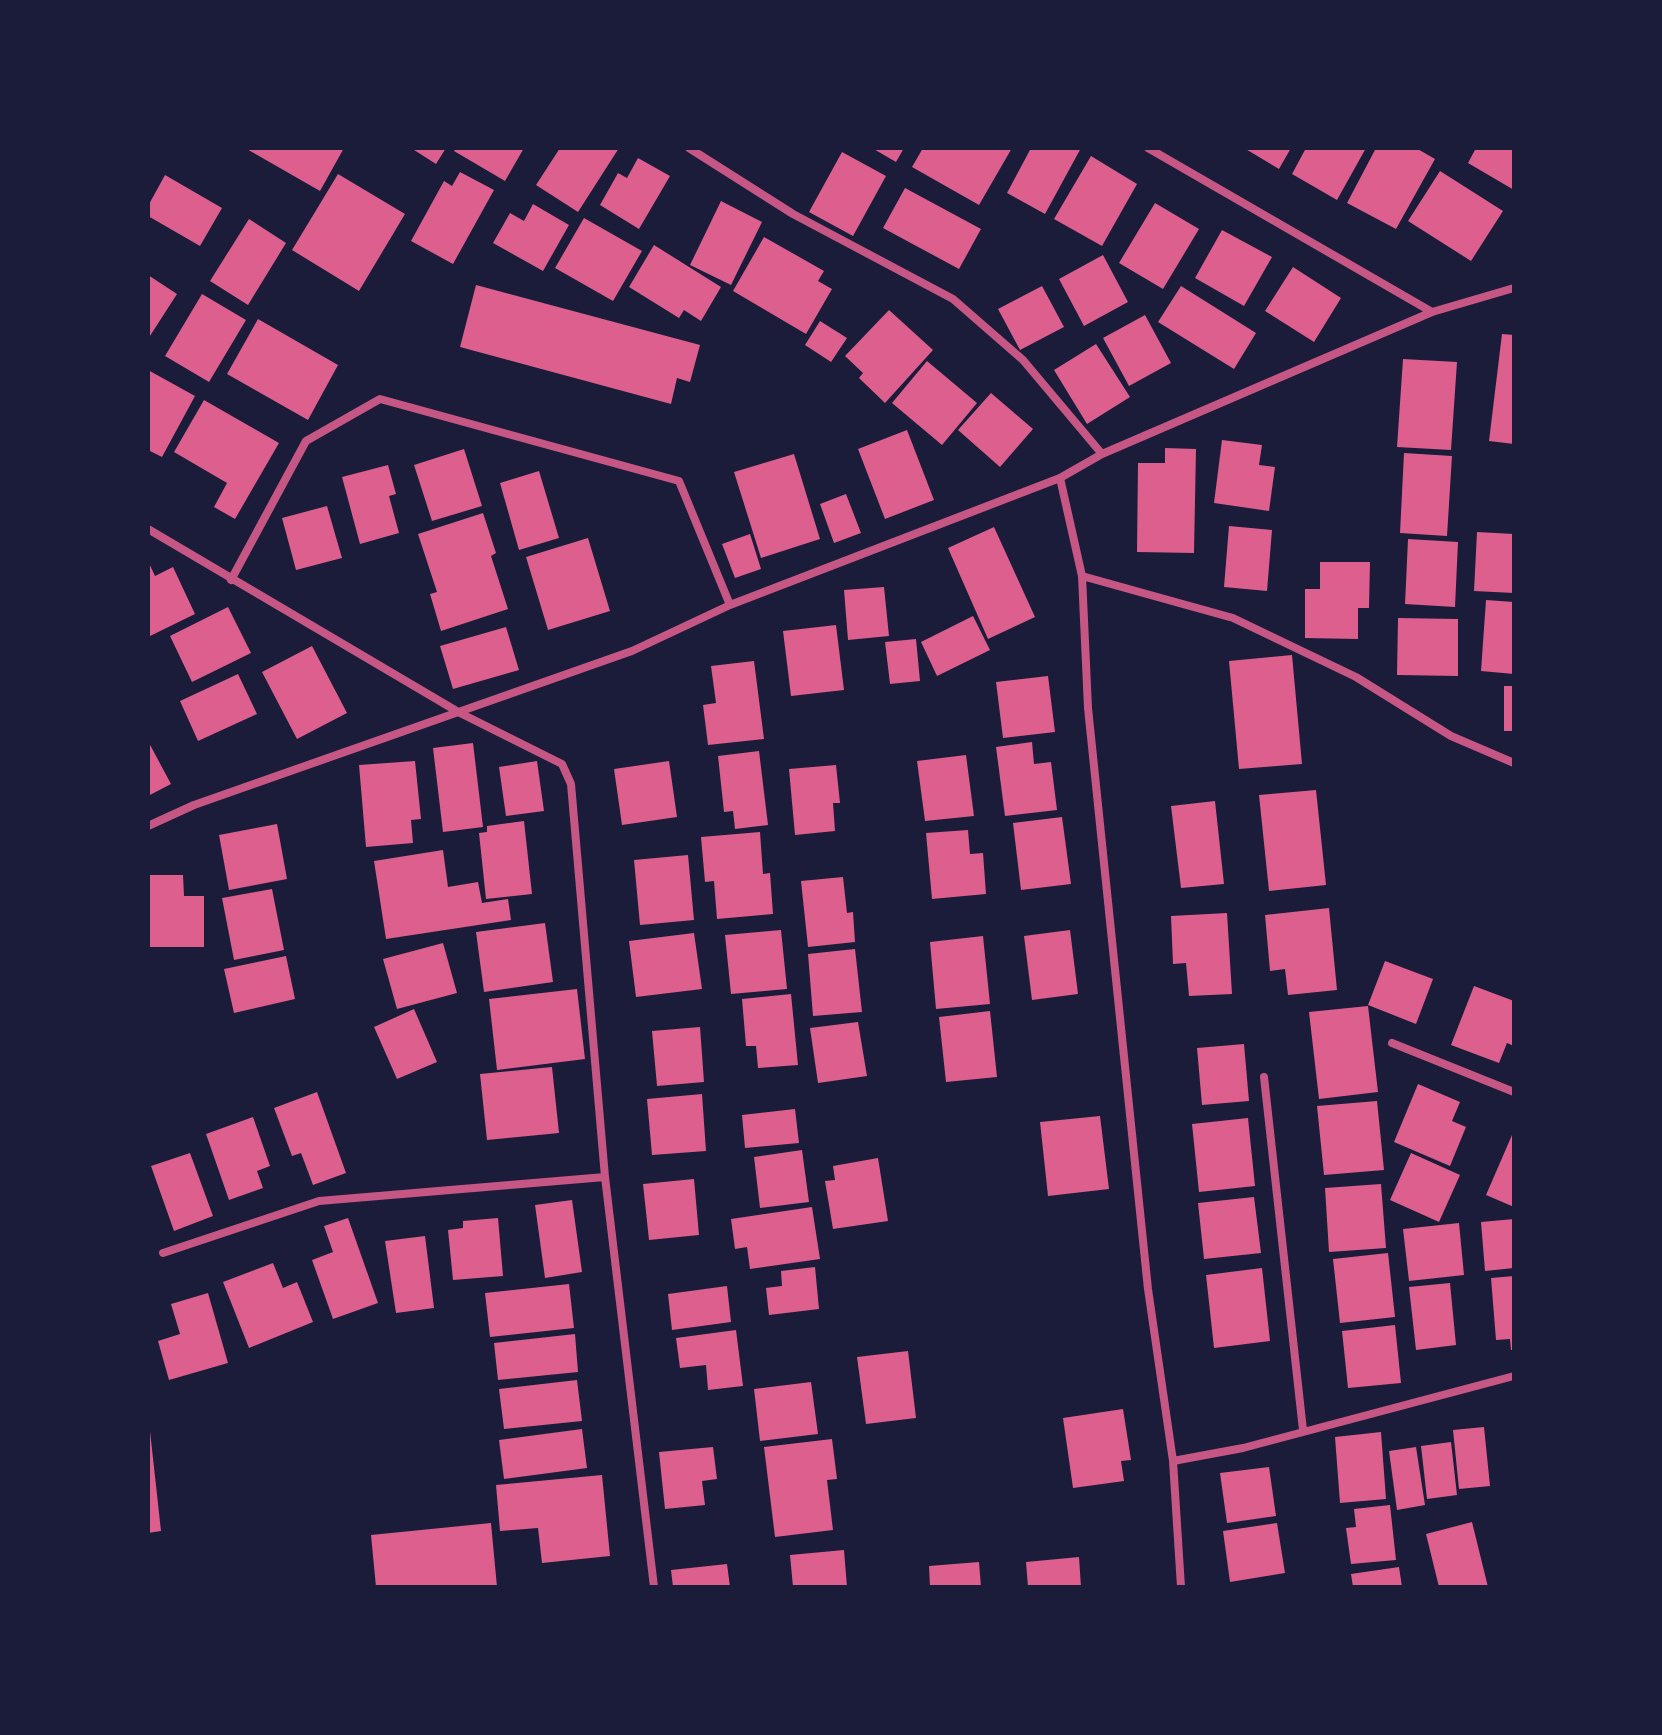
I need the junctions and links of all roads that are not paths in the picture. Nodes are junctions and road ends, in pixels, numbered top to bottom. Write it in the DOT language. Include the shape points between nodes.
graph roads {
  1 [pos="689,148"];
  2 [pos="1148,148"];
  3 [pos="1514,288"];
  4 [pos="1432,312"];
  5 [pos="1102,454"];
  6 [pos="1060,478"];
  7 [pos="148,529"];
  8 [pos="1082,576"];
  9 [pos="231,580"];
  10 [pos="730,605"];
  11 [pos="460,713"];
  12 [pos="1514,763"];
  13 [pos="148,826"];
  14 [pos="1392,1043"];
  15 [pos="1264,1077"];
  16 [pos="1514,1092"];
  17 [pos="605,1177"];
  18 [pos="163,1253"];
  19 [pos="1514,1376"];
  20 [pos="1303,1430"];
  21 [pos="1173,1461"];
  22 [pos="654,1587"];
  23 [pos="1181,1587"];
  1 -- 5 [label="street" via="793,214 953,299 1023,360"];
  2 -- 4 [label="street"];
  3 -- 4 [label="street"];
  4 -- 5 [label="street"];
  5 -- 6 [label="street"];
  6 -- 8 [label="street"];
  6 -- 10 [label="street"];
  7 -- 9 [label="street"];
  8 -- 12 [label="street" via="1233,618 1356,677 1451,736"];
  8 -- 21 [label="street" via="1088,708 1127,1092"];
  9 -- 10 [label="street" via="306,441 380,399 679,481"];
  9 -- 11 [label="street"];
  10 -- 11 [label="street" via="632,651"];
  11 -- 13 [label="street" via="194,805"];
  11 -- 17 [label="street" via="562,764 571,784"];
  14 -- 16 [label="street"];
  15 -- 20 [label="street"];
  17 -- 18 [label="street" via="319,1201"];
  17 -- 22 [label="street"];
  19 -- 20 [label="street"];
  20 -- 21 [label="street"];
  21 -- 23 [label="street"];
}
